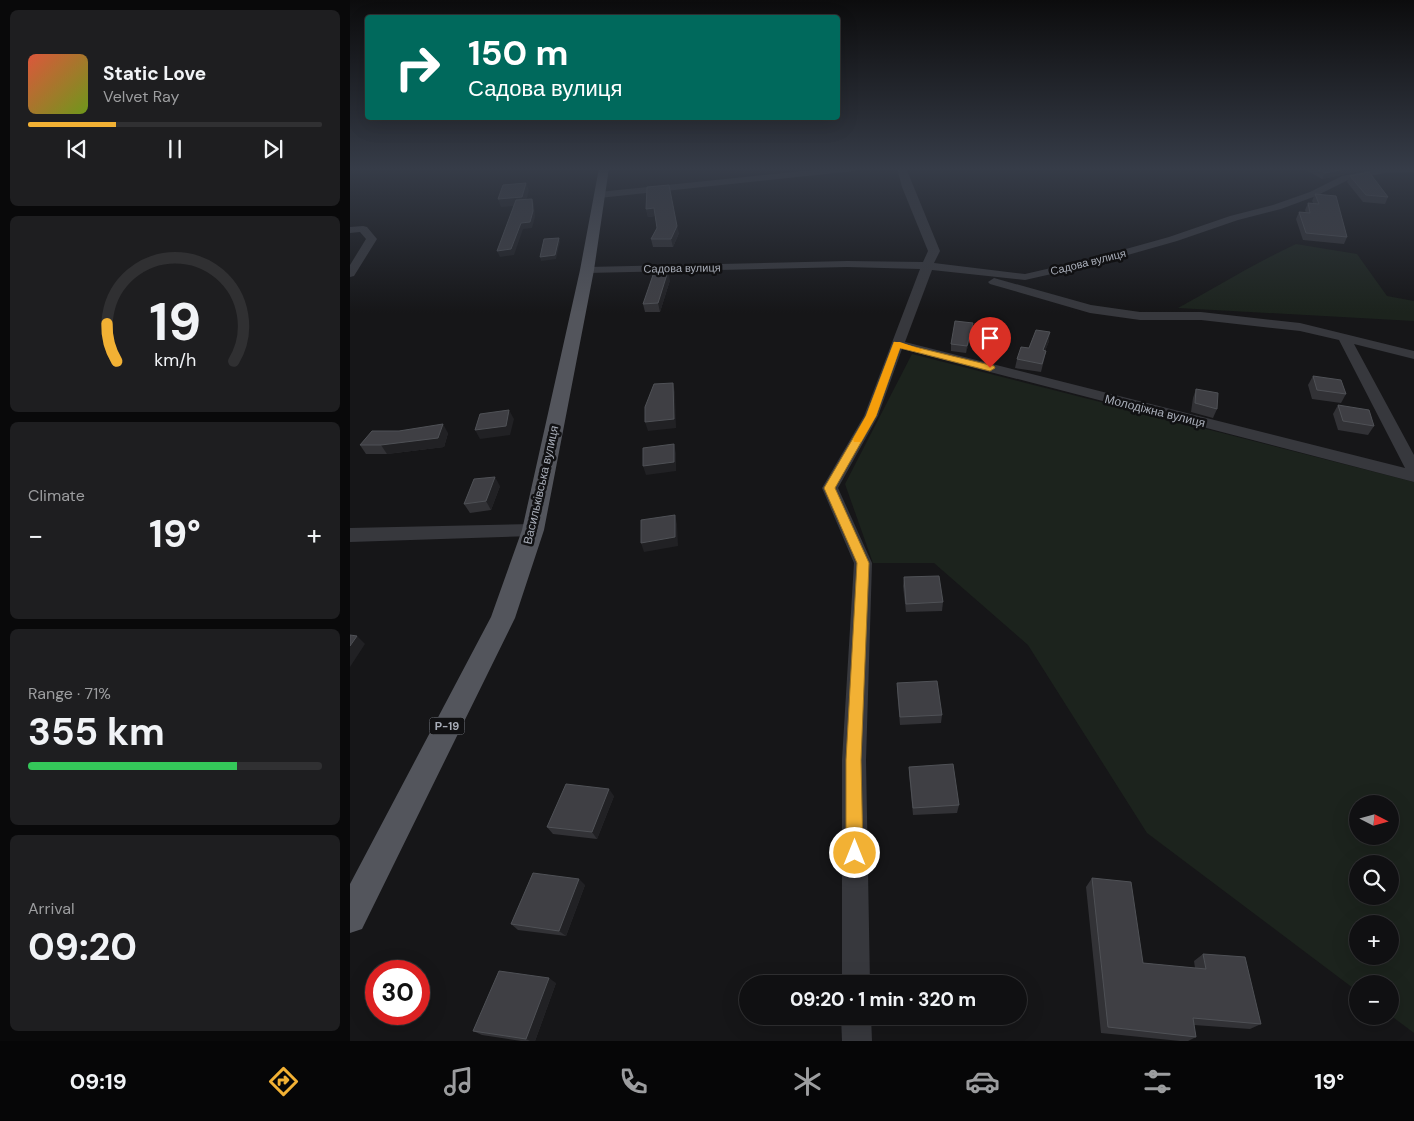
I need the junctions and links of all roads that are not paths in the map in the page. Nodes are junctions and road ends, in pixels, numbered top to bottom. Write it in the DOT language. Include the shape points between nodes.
graph roads {
  1 [pos="595,217"];
  2 [pos="919,217"];
  3 [pos="1240,217"];
  4 [pos="350,230"];
  5 [pos="928,266"];
  6 [pos="956,269"];
  7 [pos="586,270"];
  8 [pos="350,274"];
  9 [pos="1025,277"];
  10 [pos="1021,290"];
  11 [pos="1344,338"];
  12 [pos="897,344"];
  13 [pos="1414,355"];
  14 [pos="1414,470"];
  15 [pos="1414,476"];
  16 [pos="533,530"];
  17 [pos="350,535"];
  18 [pos="350,917"];
  19 [pos="856,975"];
  20 [pos="856,1025"];
  21 [pos="857,1041"];
  1 -- 7 [label="main road, Васильківська вулиця / Р-19"];
  2 -- 5 [label="street" via="934,251"];
  3 -- 9 [label="street, Садова вулиця" via="1174,239"];
  4 -- 8 [label="street" via="363,229 372,239"];
  5 -- 6 [label="street, Садова вулиця"];
  5 -- 7 [label="street, Садова вулиця" via="847,264"];
  5 -- 12 [label="street"];
  6 -- 9 [label="street, Садова вулиця"];
  6 -- 10 [label="street"];
  7 -- 16 [label="main road, Васильківська вулиця / Р-19"];
  9 -- 10 [label="street"];
  10 -- 11 [label="street" via="1090,309 1140,316 1201,316 1300,327"];
  11 -- 13 [label="street"];
  11 -- 14 [label="street"];
  12 -- 15 [label="street, Молодіжна вулиця"];
  12 -- 19 [label="street" via="871,416 830,488 863,563 854,760"];
  16 -- 17 [label="street"];
  16 -- 18 [label="main road, Васильківська вулиця / Р-19" via="502,618"];
  20 -- 21 [label="street"];
}
